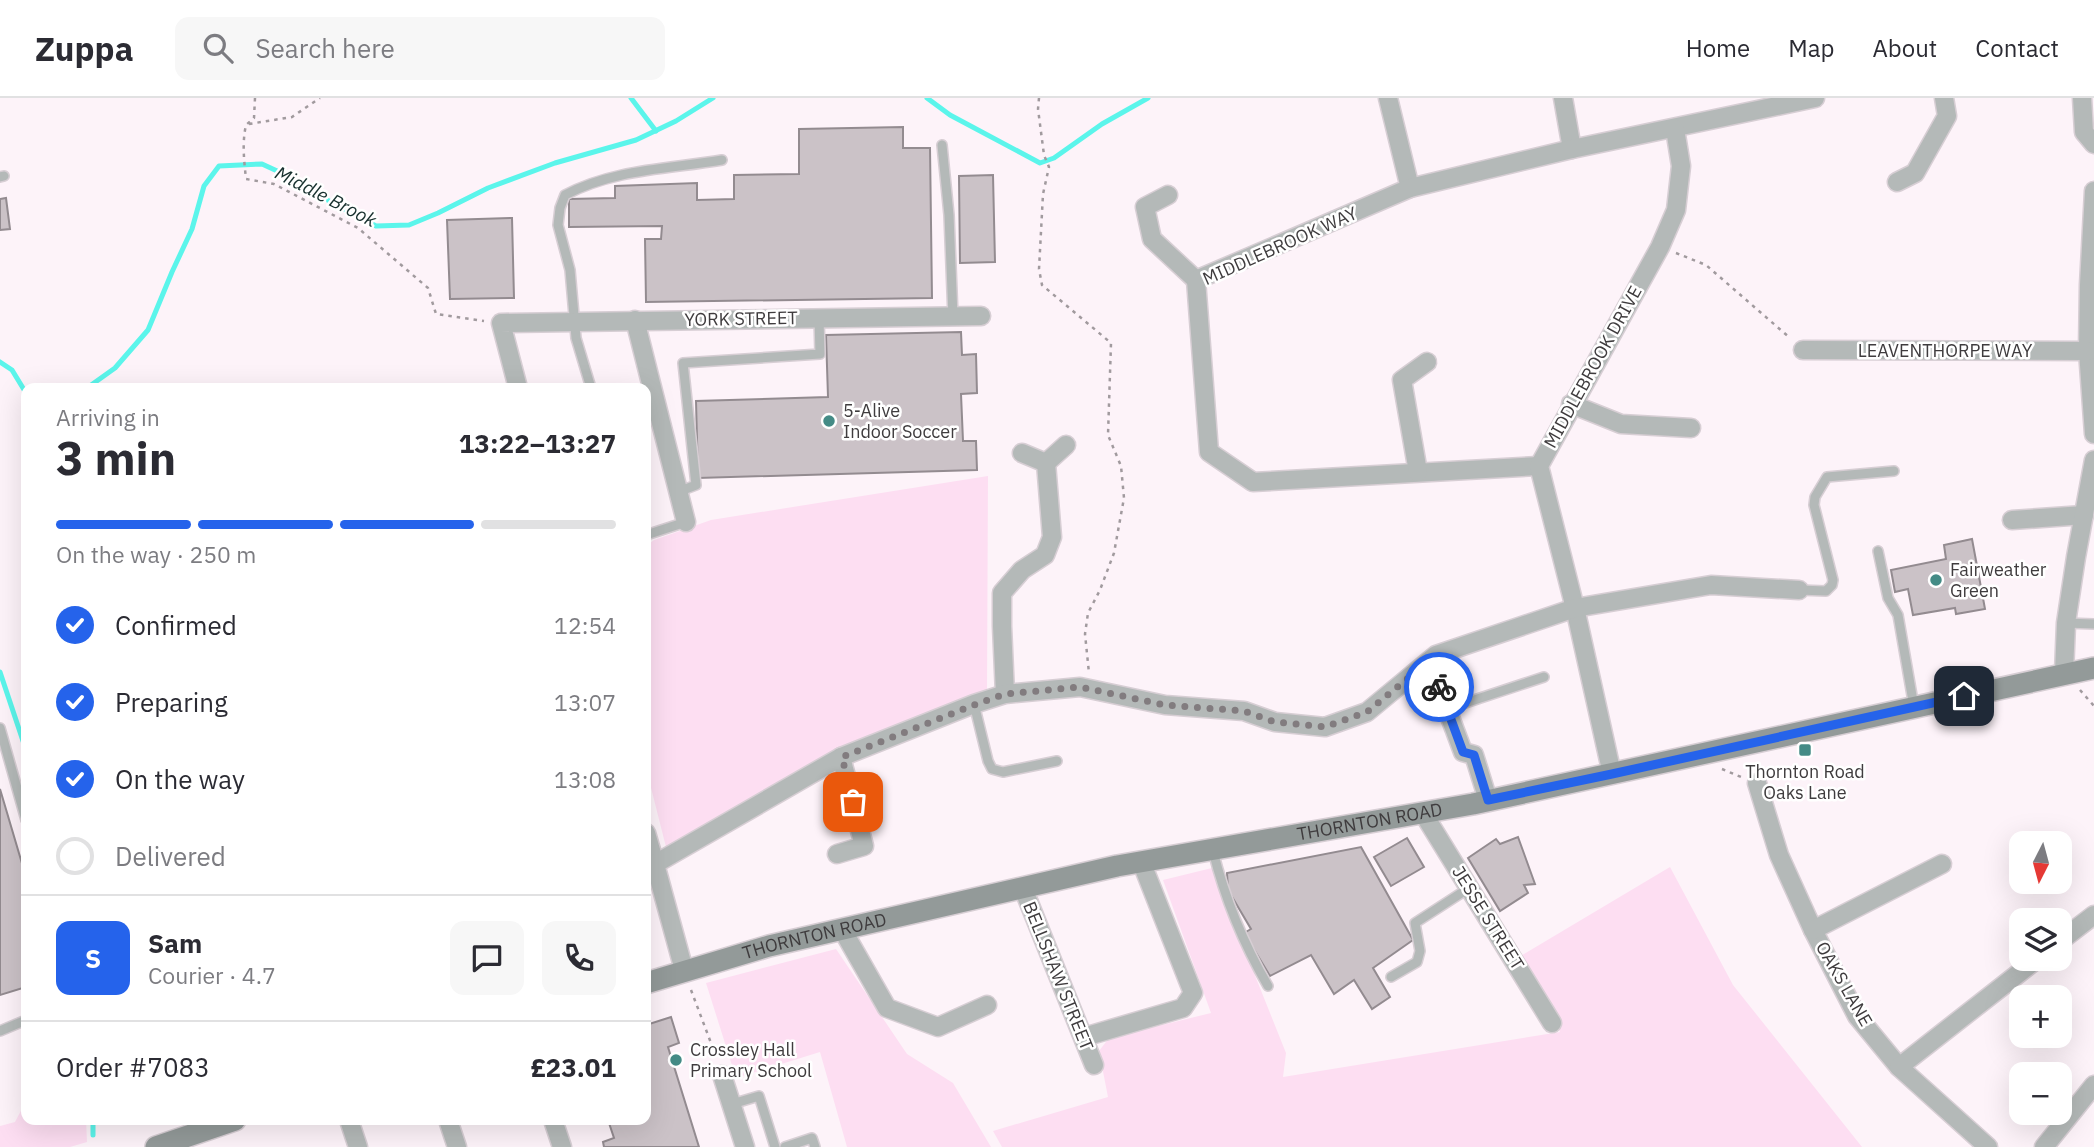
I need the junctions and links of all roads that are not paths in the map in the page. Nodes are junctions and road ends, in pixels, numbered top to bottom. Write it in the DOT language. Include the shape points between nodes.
graph roads {
  1 [pos="1388,98"];
  2 [pos="1563,98"];
  3 [pos="1815,98"];
  4 [pos="1944,98"];
  5 [pos="2082,98"];
  6 [pos="1675,129"];
  7 [pos="2094,144"];
  8 [pos="943,145"];
  9 [pos="1572,149"];
  10 [pos="722,160"];
  11 [pos="1897,182"];
  12 [pos="1410,188"];
  13 [pos="2094,191"];
  14 [pos="1168,195"];
  15 [pos="1196,280"];
  16 [pos="2092,285"];
  17 [pos="981,316"];
  18 [pos="953,317"];
  19 [pos="819,318"];
  20 [pos="635,320"];
  21 [pos="574,321"];
  22 [pos="1803,350"];
  23 [pos="2088,351"];
  24 [pos="1427,362"];
  25 [pos="517,383"];
  26 [pos="590,383"];
  27 [pos="651,383"];
  28 [pos="651,384"];
  29 [pos="1571,404"];
  30 [pos="1691,429"];
  31 [pos="2094,434"];
  32 [pos="1066,446"];
  33 [pos="1022,453"];
  34 [pos="2094,460"];
  35 [pos="1046,463"];
  36 [pos="1539,466"];
  37 [pos="1894,471"];
  38 [pos="1418,472"];
  39 [pos="678,492"];
  40 [pos="2084,515"];
  41 [pos="2011,520"];
  42 [pos="686,522"];
  43 [pos="651,532"];
  44 [pos="1878,551"];
  45 [pos="1799,590"];
  46 [pos="1575,608"];
  47 [pos="2066,623"];
  48 [pos="2094,624"];
  49 [pos="1429,661"];
  50 [pos="2094,668"];
  51 [pos="2064,673"];
  52 [pos="1544,677"];
  53 [pos="1005,694"];
  54 [pos="974,705"];
  55 [pos="1914,707"];
  56 [pos="1447,709"];
  57 [pos="0,728"];
  58 [pos="842,757"];
  59 [pos="1057,761"];
  60 [pos="1612,774"];
  61 [pos="1758,783"];
  62 [pos="1488,800"];
  63 [pos="21,802"];
  64 [pos="1423,813"];
  65 [pos="1213,849"];
  66 [pos="651,850"];
  67 [pos="837,854"];
  68 [pos="1141,861"];
  69 [pos="655,864"];
  70 [pos="1942,864"];
  71 [pos="1023,888"];
  72 [pos="1469,888"];
  73 [pos="2094,915"];
  74 [pos="842,929"];
  75 [pos="1813,930"];
  76 [pos="2072,932"];
  77 [pos="684,970"];
  78 [pos="2022,971"];
  79 [pos="1391,977"];
  80 [pos="651,981"];
  81 [pos="1268,986"];
  82 [pos="986,1005"];
  83 [pos="21,1022"];
  84 [pos="1552,1023"];
  85 [pos="0,1031"];
  86 [pos="1084,1037"];
  87 [pos="1094,1065"];
  88 [pos="1899,1067"];
  89 [pos="723,1075"];
  90 [pos="2094,1085"];
  91 [pos="732,1104"];
  92 [pos="220,1125"];
  93 [pos="351,1125"];
  94 [pos="450,1125"];
  95 [pos="555,1125"];
  96 [pos="156,1147"];
  97 [pos="358,1147"];
  98 [pos="457,1147"];
  99 [pos="562,1147"];
  100 [pos="745,1147"];
  101 [pos="775,1147"];
  102 [pos="785,1147"];
  103 [pos="815,1147"];
  104 [pos="1988,1147"];
  105 [pos="2044,1147"];
  1 -- 12 [label="street"];
  2 -- 9 [label="street"];
  3 -- 6 [label="street, MIDDLEBROOK WAY"];
  4 -- 11 [label="street" via="1947,116 1915,173"];
  5 -- 7 [label="street" via="2084,132"];
  6 -- 9 [label="street, MIDDLEBROOK WAY"];
  6 -- 29 [label="street, MIDDLEBROOK DRIVE" via="1682,166 1676,210 1660,247"];
  8 -- 18 [label="lane"];
  9 -- 12 [label="street, MIDDLEBROOK WAY"];
  10 -- 21 [label="lane" via="611,177 565,195 558,225 570,270"];
  12 -- 15 [label="street, MIDDLEBROOK WAY"];
  13 -- 16 [label="street"];
  14 -- 15 [label="street" via="1145,207 1152,239"];
  15 -- 38 [label="street, MIDDLEBROOK WAY" via="1209,452 1253,482"];
  16 -- 23 [label="street"];
  17 -- 18 [label="street, YORK STREET"];
  18 -- 19 [label="street, YORK STREET"];
  19 -- 20 [label="street, YORK STREET"];
  19 -- 39 [label="lane" via="820,354 683,363 696,485"];
  20 -- 21 [label="street, YORK STREET"];
  20 -- 27 [label="street"];
  21 -- 25 [label="street, YORK STREET" via="501,323"];
  21 -- 26 [label="lane"];
  22 -- 23 [label="street, LEAVENTHORPE WAY"];
  23 -- 31 [label="street"];
  24 -- 38 [label="street" via="1402,380"];
  28 -- 39 [label="street"];
  29 -- 30 [label="street" via="1621,424"];
  29 -- 36 [label="street, MIDDLEBROOK DRIVE"];
  32 -- 35 [label="street"];
  33 -- 35 [label="street"];
  34 -- 40 [label="street"];
  35 -- 53 [label="street" via="1052,537 1045,555 1022,570 1002,593"];
  36 -- 38 [label="street, MIDDLEBROOK WAY"];
  36 -- 46 [label="street, MIDDLEBROOK DRIVE"];
  37 -- 45 [label="lane" via="1827,477 1814,505 1832,585 1826,591"];
  39 -- 42 [label="street"];
  40 -- 41 [label="street"];
  40 -- 47 [label="street"];
  42 -- 43 [label="lane"];
  44 -- 55 [label="lane" via="1888,598 1898,615"];
  45 -- 46 [label="street" via="1711,585"];
  46 -- 49 [label="street"];
  46 -- 60 [label="street, MIDDLEBROOK DRIVE"];
  47 -- 48 [label="lane"];
  47 -- 51 [label="street"];
  49 -- 53 [label="street" via="1367,712 1325,727 1275,722 1244,711 1165,705 1080,687"];
  49 -- 56 [label="street"];
  50 -- 51 [label="main road, THORNTON ROAD"];
  51 -- 55 [label="main road, THORNTON ROAD"];
  52 -- 56 [label="lane"];
  53 -- 54 [label="street"];
  54 -- 58 [label="street"];
  54 -- 59 [label="lane" via="992,769 1003,772"];
  55 -- 60 [label="main road, THORNTON ROAD"];
  56 -- 62 [label="street" via="1463,752 1474,755"];
  57 -- 63 [label="lane"];
  58 -- 67 [label="street" via="864,846"];
  58 -- 69 [label="street"];
  60 -- 62 [label="main road, THORNTON ROAD"];
  61 -- 75 [label="street, OAKS LANE" via="1779,855"];
  62 -- 64 [label="main road, THORNTON ROAD"];
  64 -- 65 [label="main road, THORNTON ROAD"];
  64 -- 72 [label="street, JESSE STREET"];
  65 -- 68 [label="main road, THORNTON ROAD"];
  65 -- 81 [label="lane" via="1231,911"];
  66 -- 69 [label="street"];
  68 -- 71 [label="main road, THORNTON ROAD"];
  68 -- 86 [label="street" via="1193,992 1183,1009"];
  69 -- 77 [label="street"];
  70 -- 75 [label="street"];
  71 -- 74 [label="main road, THORNTON ROAD"];
  71 -- 86 [label="street, BELLSHAW STREET"];
  72 -- 79 [label="lane" via="1415,923 1420,951 1417,962"];
  72 -- 84 [label="street, JESSE STREET"];
  73 -- 76 [label="street"];
  74 -- 77 [label="main road, THORNTON ROAD"];
  74 -- 82 [label="street" via="887,1008 938,1027"];
  75 -- 88 [label="street, OAKS LANE" via="1857,1016"];
  77 -- 80 [label="main road, THORNTON ROAD"];
  78 -- 88 [label="street"];
  83 -- 85 [label="lane"];
  86 -- 87 [label="street, BELLSHAW STREET"];
  88 -- 104 [label="street, OAKS LANE"];
  89 -- 91 [label="street"];
  90 -- 105 [label="street"];
  91 -- 100 [label="street"];
  91 -- 101 [label="lane" via="759,1096"];
  92 -- 96 [label="main road"];
  93 -- 97 [label="street"];
  94 -- 98 [label="street"];
  95 -- 99 [label="street"];
  102 -- 103 [label="lane" via="813,1138"];
}
